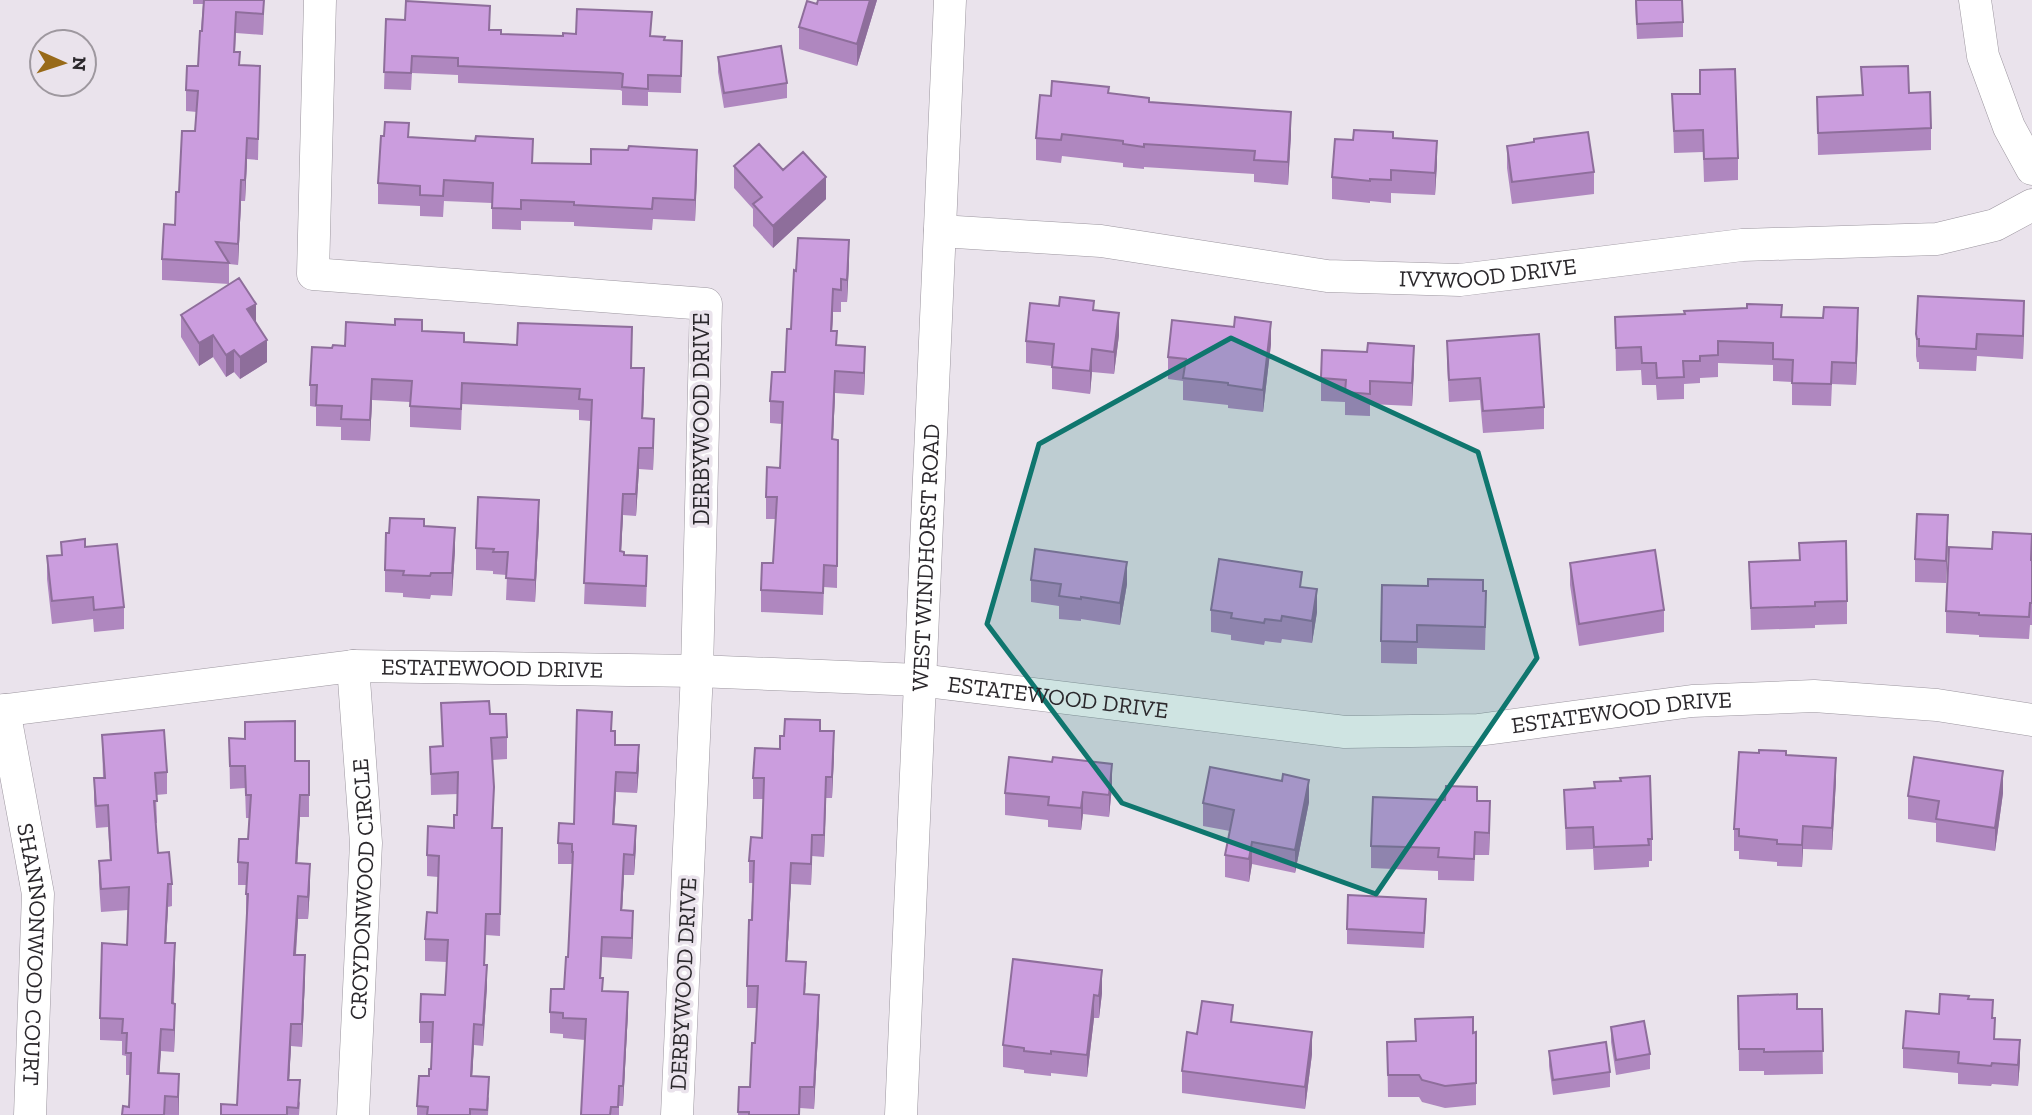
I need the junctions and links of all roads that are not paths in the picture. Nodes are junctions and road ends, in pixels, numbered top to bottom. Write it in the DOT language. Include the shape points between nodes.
graph roads {
  1 [pos="320,0"];
  2 [pos="950,0"];
  3 [pos="1975,0"];
  4 [pos="2032,169"];
  5 [pos="2032,205"];
  6 [pos="940,231"];
  7 [pos="353,666"];
  8 [pos="697,671"];
  9 [pos="919,680"];
  10 [pos="2,710"];
  11 [pos="2032,720"];
  12 [pos="30,1115"];
  13 [pos="353,1115"];
  14 [pos="677,1115"];
  15 [pos="901,1115"];
  1 -- 8 [label="street, DERBYWOOD DRIVE" via="313,274 706,303"];
  2 -- 6 [label="street, WEST WINDHORST ROAD"];
  3 -- 4 [label="street" via="1983,56"];
  5 -- 6 [label="street, IVYWOOD DRIVE" via="1995,225 1937,239 1742,245 1460,280 1327,276 1101,241"];
  6 -- 9 [label="street, WEST WINDHORST ROAD"];
  7 -- 8 [label="street, ESTATEWOOD DRIVE"];
  7 -- 10 [label="street, ESTATEWOOD DRIVE"];
  7 -- 13 [label="street, CROYDONWOOD CIRCLE" via="366,843"];
  8 -- 9 [label="street, ESTATEWOOD DRIVE"];
  8 -- 14 [label="street, DERBYWOOD DRIVE"];
  9 -- 11 [label="street, ESTATEWOOD DRIVE" via="1345,732 1478,730 1692,701 1814,696 1937,705"];
  9 -- 15 [label="street, WEST WINDHORST ROAD"];
  10 -- 12 [label="street, SHANNONWOOD COURT" via="38,894"];
}
